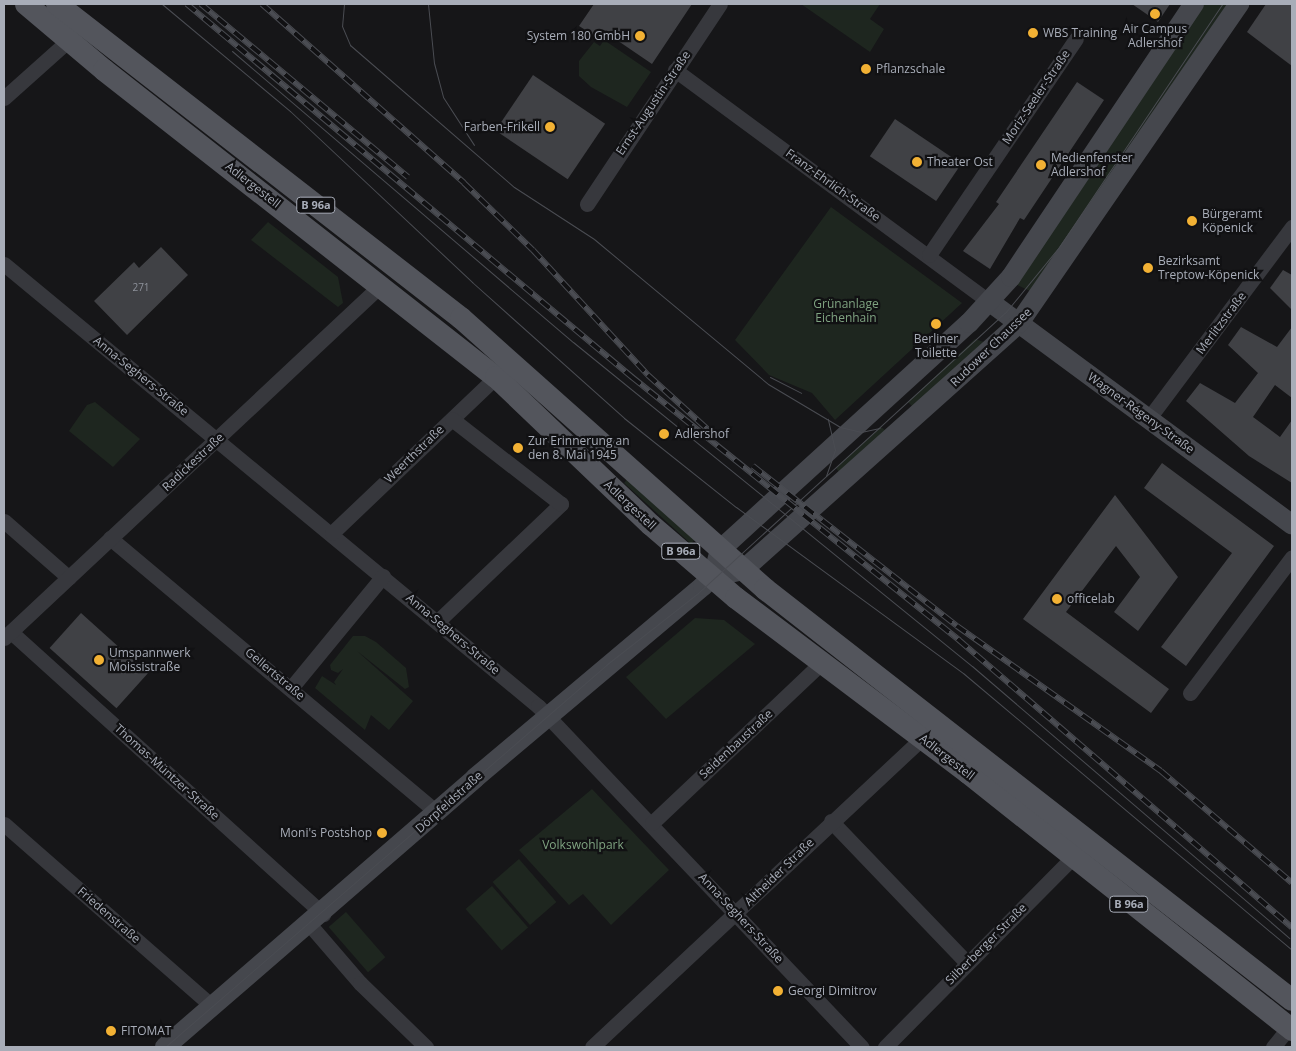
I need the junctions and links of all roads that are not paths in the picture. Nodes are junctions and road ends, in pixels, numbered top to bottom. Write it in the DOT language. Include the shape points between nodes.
graph roads {
  1 [pos="26,4"];
  2 [pos="57,4"];
  3 [pos="720,4"];
  4 [pos="1194,4"];
  5 [pos="1239,4"];
  6 [pos="70,38"];
  7 [pos="1076,39"];
  8 [pos="675,70"];
  9 [pos="4,98"];
  10 [pos="587,204"];
  11 [pos="1292,228"];
  12 [pos="929,255"];
  13 [pos="4,264"];
  14 [pos="381,285"];
  15 [pos="990,302"];
  16 [pos="1019,323"];
  17 [pos="496,377"];
  18 [pos="1149,418"];
  19 [pos="452,419"];
  20 [pos="218,438"];
  21 [pos="4,521"];
  22 [pos="1292,525"];
  23 [pos="332,533"];
  24 [pos="110,538"];
  25 [pos="720,550"];
  26 [pos="1292,558"];
  27 [pos="743,570"];
  28 [pos="383,576"];
  29 [pos="713,576"];
  30 [pos="70,578"];
  31 [pos="438,622"];
  32 [pos="7,635"];
  33 [pos="820,664"];
  34 [pos="291,688"];
  35 [pos="1190,693"];
  36 [pos="548,716"];
  37 [pos="922,738"];
  38 [pos="438,812"];
  39 [pos="831,821"];
  40 [pos="652,823"];
  41 [pos="4,824"];
  42 [pos="1088,841"];
  43 [pos="1072,859"];
  44 [pos="736,913"];
  45 [pos="317,919"];
  46 [pos="967,963"];
  47 [pos="1292,1000"];
  48 [pos="214,1006"];
  49 [pos="1290,1029"];
  50 [pos="165,1047"];
  51 [pos="426,1047"];
  52 [pos="592,1047"];
  53 [pos="862,1047"];
  54 [pos="885,1047"];
  55 [pos="1273,1047"];
  1 -- 6 [label="main road, Adlergestell / B 96a"];
  2 -- 25 [label="main road, Adlergestell / B 96a" via="529,374"];
  3 -- 8 [label="street, Ernst-Augustin-Straße"];
  4 -- 15 [label="main road"];
  5 -- 16 [label="main road, Rudower Chaussee"];
  6 -- 9 [label="street"];
  6 -- 14 [label="main road, Adlergestell / B 96a" via="104,70"];
  7 -- 12 [label="street, Moriz-Seeler-Straße"];
  8 -- 10 [label="street, Ernst-Augustin-Straße"];
  8 -- 12 [label="street, Franz-Ehrlich-Straße"];
  11 -- 18 [label="street, Merlitzstraße"];
  12 -- 15 [label="street, Franz-Ehrlich-Straße"];
  13 -- 20 [label="street, Anna-Seghers-Straße"];
  14 -- 17 [label="main road, Adlergestell / B 96a"];
  14 -- 20 [label="street, Radickestraße"];
  15 -- 16 [label="main road, Wagner-Régeny-Straße"];
  15 -- 25 [label="main road"];
  16 -- 18 [label="main road, Wagner-Régeny-Straße"];
  16 -- 27 [label="main road, Rudower Chaussee"];
  17 -- 19 [label="street, Weerthstraße"];
  17 -- 29 [label="main road, Adlergestell / B 96a" via="651,525"];
  18 -- 22 [label="main road, Wagner-Régeny-Straße"];
  19 -- 23 [label="street, Weerthstraße"];
  19 -- 31 [label="street" via="561,504"];
  20 -- 23 [label="street, Anna-Seghers-Straße"];
  20 -- 24 [label="street, Radickestraße"];
  21 -- 30 [label="street"];
  23 -- 28 [label="street, Anna-Seghers-Straße"];
  24 -- 30 [label="street, Radickestraße"];
  24 -- 34 [label="street, Gellertstraße"];
  25 -- 27 [label="main road, Adlergestell / B 96a"];
  25 -- 29 [label="main road"];
  26 -- 35 [label="street"];
  27 -- 29 [label="main road"];
  27 -- 42 [label="main road, Adlergestell / B 96a"];
  28 -- 31 [label="street, Anna-Seghers-Straße"];
  28 -- 34 [label="street"];
  29 -- 33 [label="main road, Adlergestell / B 96a"];
  29 -- 36 [label="main road, Dörpfeldstraße"];
  30 -- 32 [label="street, Radickestraße"];
  31 -- 36 [label="street, Anna-Seghers-Straße"];
  32 -- 45 [label="street, Thomas-Müntzer-Straße"];
  33 -- 37 [label="main road, Adlergestell / B 96a"];
  33 -- 40 [label="street, Seidenbaustraße"];
  34 -- 38 [label="street, Gellertstraße"];
  36 -- 38 [label="main road, Dörpfeldstraße"];
  36 -- 40 [label="street, Anna-Seghers-Straße"];
  37 -- 39 [label="street, Altheider Straße"];
  37 -- 43 [label="main road, Adlergestell / B 96a"];
  38 -- 45 [label="main road, Dörpfeldstraße"];
  39 -- 44 [label="street, Altheider Straße"];
  39 -- 46 [label="street"];
  40 -- 44 [label="street, Anna-Seghers-Straße"];
  41 -- 48 [label="street, Friedenstraße"];
  42 -- 43 [label="street, Silberberger Straße"];
  42 -- 47 [label="main road, Adlergestell / B 96a"];
  43 -- 46 [label="street, Silberberger Straße"];
  43 -- 49 [label="main road, Adlergestell / B 96a"];
  44 -- 52 [label="street, Altheider Straße"];
  44 -- 53 [label="street, Anna-Seghers-Straße"];
  45 -- 48 [label="main road, Dörpfeldstraße"];
  45 -- 51 [label="street, Thomas-Müntzer-Straße" via="360,983"];
  46 -- 54 [label="street, Silberberger Straße"];
  48 -- 50 [label="main road, Dörpfeldstraße"];
  49 -- 55 [label="street"];
}
